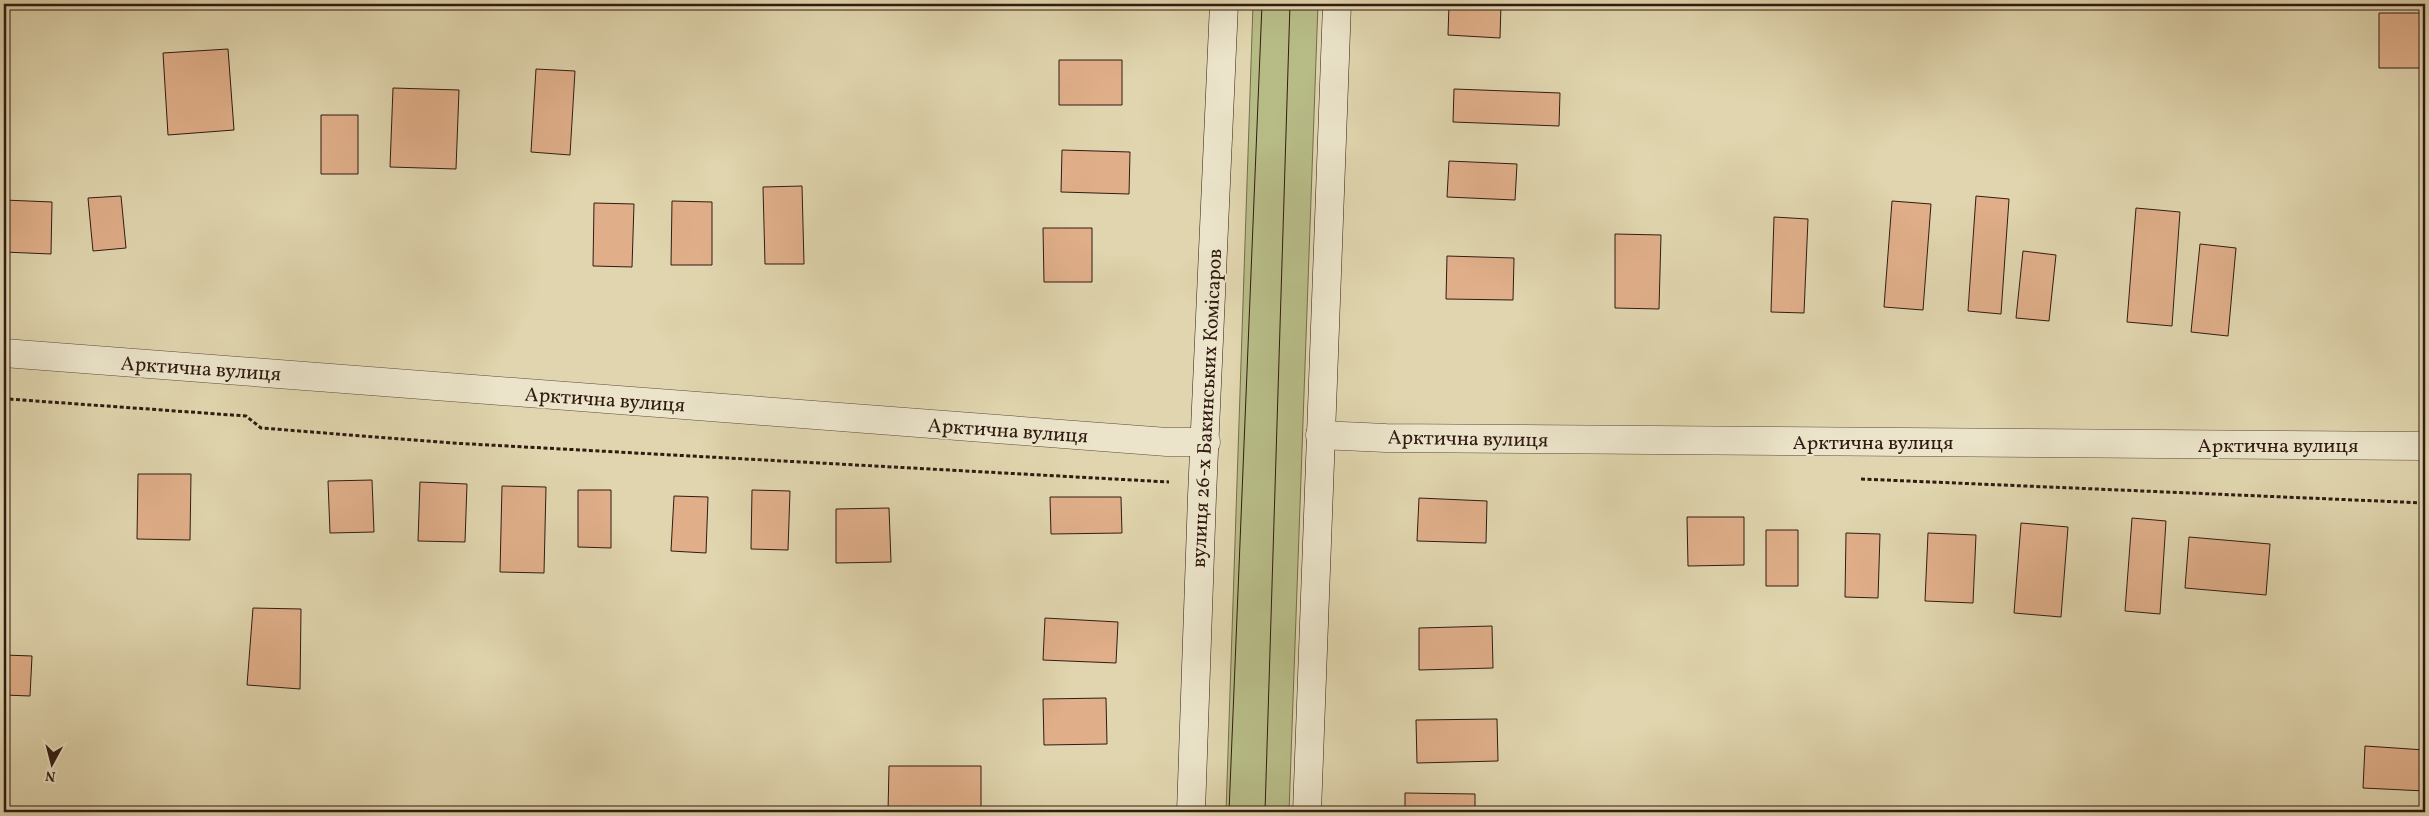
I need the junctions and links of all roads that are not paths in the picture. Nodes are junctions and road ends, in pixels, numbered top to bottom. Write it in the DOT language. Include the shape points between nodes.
graph roads {
  1 [pos="1224,4"];
  2 [pos="1337,4"];
  3 [pos="4,353"];
  4 [pos="1320,435"];
  5 [pos="1206,442"];
  6 [pos="2425,446"];
  7 [pos="1191,812"];
  8 [pos="1307,812"];
  1 -- 5 [label="street, вулиця 26-х Бакинських Комісаров"];
  2 -- 4 [label="street"];
  3 -- 5 [label="street, Арктична вулиця" via="1167,442"];
  4 -- 6 [label="street, Арктична вулиця"];
  4 -- 8 [label="street"];
  5 -- 7 [label="street, вулиця 26-х Бакинських Комісаров"];
}
